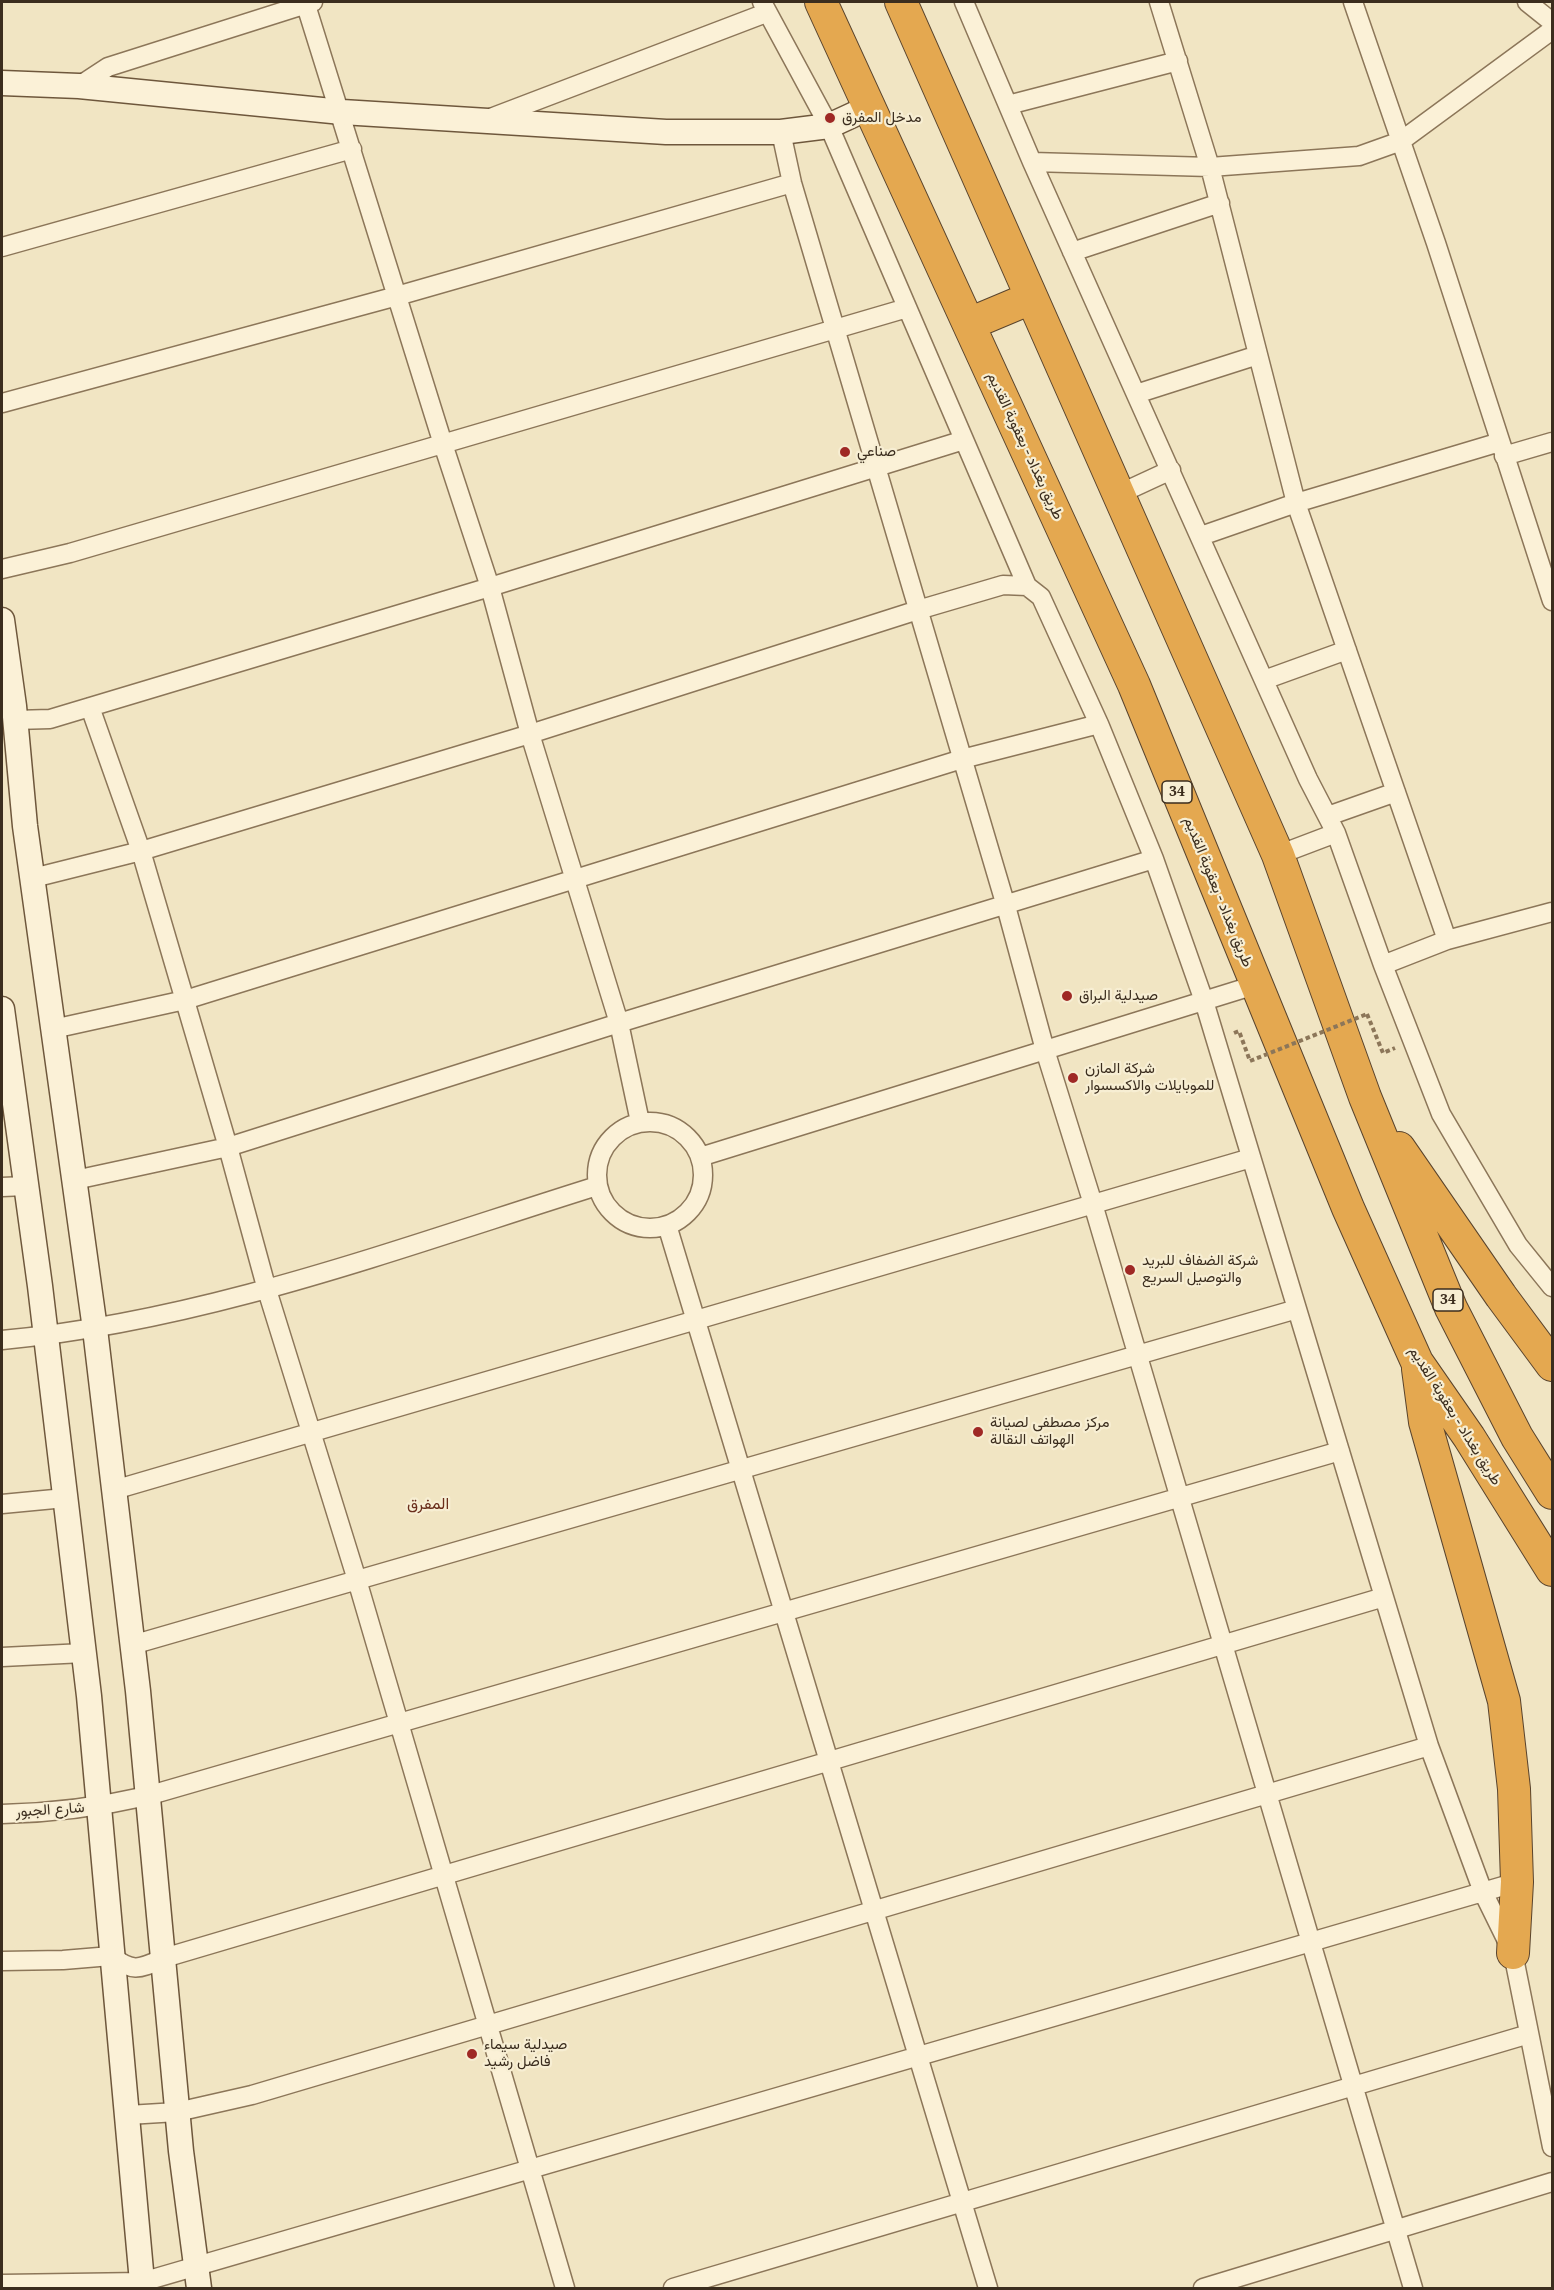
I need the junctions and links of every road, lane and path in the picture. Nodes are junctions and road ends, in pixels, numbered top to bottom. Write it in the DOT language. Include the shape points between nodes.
graph roads {
  1 [pos="308,2"];
  2 [pos="822,2"];
  3 [pos="900,2"];
  4 [pos="964,2"];
  5 [pos="1159,2"];
  6 [pos="1353,2"];
  7 [pos="1527,2"];
  8 [pos="764,7"];
  9 [pos="1552,22"];
  10 [pos="1552,30"];
  11 [pos="1178,61"];
  12 [pos="2,83"];
  13 [pos="80,86"];
  14 [pos="1008,105"];
  15 [pos="870,107"];
  16 [pos="342,112"];
  17 [pos="487,119"];
  18 [pos="829,126"];
  19 [pos="781,132"];
  20 [pos="1401,141"];
  21 [pos="352,149"];
  22 [pos="1032,162"];
  23 [pos="1210,167"];
  24 [pos="792,183"];
  25 [pos="1220,203"];
  26 [pos="2,247"];
  27 [pos="1072,252"];
  28 [pos="397,296"];
  29 [pos="1032,298"];
  30 [pos="907,308"];
  31 [pos="969,324"];
  32 [pos="836,330"];
  33 [pos="1258,355"];
  34 [pos="1136,394"];
  35 [pos="2,403"];
  36 [pos="964,440"];
  37 [pos="1552,442"];
  38 [pos="442,444"];
  39 [pos="1502,449"];
  40 [pos="876,466"];
  41 [pos="1171,470"];
  42 [pos="1117,495"];
  43 [pos="1296,503"];
  44 [pos="1201,536"];
  45 [pos="2,569"];
  46 [pos="1027,586"];
  47 [pos="490,587"];
  48 [pos="1552,600"];
  49 [pos="918,610"];
  50 [pos="2,620"];
  51 [pos="1347,650"];
  52 [pos="1264,680"];
  53 [pos="90,707"];
  54 [pos="15,720"];
  55 [pos="1099,724"];
  56 [pos="530,734"];
  57 [pos="962,759"];
  58 [pos="1396,792"];
  59 [pos="1328,816"];
  60 [pos="1336,833"];
  61 [pos="141,850"];
  62 [pos="1278,855"];
  63 [pos="1154,859"];
  64 [pos="33,878"];
  65 [pos="574,880"];
  66 [pos="1006,906"];
  67 [pos="1552,912"];
  68 [pos="1447,940"];
  69 [pos="1383,965"];
  70 [pos="1255,985"];
  71 [pos="185,1000"];
  72 [pos="1204,1001"];
  73 [pos="2,1019"];
  74 [pos="619,1023"];
  75 [pos="53,1029"];
  76 [pos="1239,1031"];
  77 [pos="1046,1050"];
  78 [pos="1383,1053"];
  79 [pos="1365,1097"];
  80 [pos="640,1122"];
  81 [pos="228,1147"];
  82 [pos="700,1157"];
  83 [pos="1251,1158"];
  84 [pos="75,1180"];
  85 [pos="26,1186"];
  86 [pos="597,1186"];
  87 [pos="2,1187"];
  88 [pos="1093,1204"];
  89 [pos="667,1225"];
  90 [pos="1552,1287"];
  91 [pos="267,1290"];
  92 [pos="1297,1309"];
  93 [pos="696,1320"];
  94 [pos="95,1329"];
  95 [pos="46,1336"];
  96 [pos="2,1340"];
  97 [pos="1138,1355"];
  98 [pos="1417,1362"];
  99 [pos="1552,1365"];
  100 [pos="312,1432"];
  101 [pos="1340,1450"];
  102 [pos="741,1469"];
  103 [pos="114,1490"];
  104 [pos="1552,1493"];
  105 [pos="1180,1497"];
  106 [pos="65,1498"];
  107 [pos="2,1504"];
  108 [pos="1552,1570"];
  109 [pos="357,1580"];
  110 [pos="1384,1597"];
  111 [pos="783,1611"];
  112 [pos="1223,1644"];
  113 [pos="132,1645"];
  114 [pos="84,1653"];
  115 [pos="2,1656"];
  116 [pos="398,1723"];
  117 [pos="1429,1746"];
  118 [pos="829,1761"];
  119 [pos="1267,1794"];
  120 [pos="147,1796"];
  121 [pos="99,1807"];
  122 [pos="2,1814"];
  123 [pos="443,1875"];
  124 [pos="1517,1882"];
  125 [pos="1484,1892"];
  126 [pos="874,1911"];
  127 [pos="1311,1942"];
  128 [pos="1513,1953"];
  129 [pos="111,1956"];
  130 [pos="164,1958"];
  131 [pos="2,1961"];
  132 [pos="487,2025"];
  133 [pos="1529,2034"];
  134 [pos="918,2057"];
  135 [pos="1353,2087"];
  136 [pos="177,2112"];
  137 [pos="128,2115"];
  138 [pos="1552,2147"];
  139 [pos="530,2169"];
  140 [pos="1552,2182"];
  141 [pos="962,2203"];
  142 [pos="1395,2230"];
  143 [pos="197,2278"];
  144 [pos="142,2282"];
  145 [pos="2,2284"];
  146 [pos="565,2289"];
  147 [pos="673,2289"];
  148 [pos="988,2289"];
  149 [pos="1203,2289"];
  150 [pos="1413,2289"];
  1 -- 13 [label="street" via="108,67"];
  1 -- 16 [label="street"];
  2 -- 15 [label="highway, طريق بغداد - بعقوبة القديم / 34"];
  3 -- 29 [label="highway, 34"];
  4 -- 14 [label="street"];
  5 -- 11 [label="street"];
  6 -- 20 [label="street"];
  7 -- 9 [label="street"];
  8 -- 17 [label="street"];
  8 -- 18 [label="street"];
  10 -- 20 [label="street"];
  11 -- 14 [label="street"];
  11 -- 23 [label="street"];
  12 -- 13 [label="street"];
  13 -- 16 [label="street"];
  14 -- 22 [label="street"];
  15 -- 18 [label="street"];
  15 -- 31 [label="highway, طريق بغداد - بعقوبة القديم / 34"];
  16 -- 17 [label="street"];
  16 -- 21 [label="street"];
  17 -- 19 [label="street" via="666,132"];
  18 -- 19 [label="street"];
  18 -- 30 [label="street"];
  19 -- 24 [label="street"];
  20 -- 23 [label="street" via="1359,156"];
  20 -- 39 [label="street"];
  21 -- 26 [label="street"];
  21 -- 28 [label="street"];
  22 -- 23 [label="street"];
  22 -- 27 [label="street"];
  23 -- 25 [label="street"];
  24 -- 28 [label="street"];
  24 -- 32 [label="street"];
  25 -- 27 [label="street"];
  25 -- 33 [label="street"];
  27 -- 34 [label="street"];
  28 -- 35 [label="street"];
  28 -- 38 [label="street"];
  29 -- 31 [label="highway"];
  29 -- 42 [label="highway, 34"];
  30 -- 32 [label="street"];
  30 -- 36 [label="street"];
  31 -- 70 [label="highway, طريق بغداد - بعقوبة القديم / 34" via="1134,685"];
  32 -- 38 [label="street"];
  32 -- 40 [label="street"];
  33 -- 34 [label="street"];
  33 -- 43 [label="street"];
  34 -- 41 [label="street"];
  36 -- 40 [label="street"];
  36 -- 46 [label="street"];
  37 -- 39 [label="street"];
  38 -- 45 [label="street" via="70,553"];
  38 -- 47 [label="street"];
  39 -- 43 [label="street"];
  39 -- 48 [label="street"];
  40 -- 47 [label="street"];
  40 -- 49 [label="street"];
  41 -- 42 [label="street"];
  41 -- 44 [label="street"];
  42 -- 62 [label="highway, 34"];
  43 -- 44 [label="street"];
  43 -- 51 [label="street"];
  44 -- 52 [label="street"];
  46 -- 49 [label="street" via="1003,585"];
  46 -- 55 [label="street" via="1041,597"];
  47 -- 53 [label="street"];
  47 -- 56 [label="street"];
  49 -- 56 [label="street"];
  49 -- 57 [label="street"];
  50 -- 54 [label="street"];
  51 -- 52 [label="street"];
  51 -- 58 [label="street"];
  52 -- 59 [label="street"];
  53 -- 54 [label="street" via="50,719"];
  53 -- 61 [label="street"];
  54 -- 64 [label="street"];
  55 -- 57 [label="street"];
  55 -- 63 [label="street"];
  56 -- 61 [label="street"];
  56 -- 65 [label="street"];
  57 -- 65 [label="street"];
  57 -- 66 [label="street"];
  58 -- 59 [label="street"];
  58 -- 68 [label="street"];
  59 -- 60 [label="street"];
  60 -- 62 [label="street"];
  60 -- 69 [label="street"];
  61 -- 64 [label="street"];
  61 -- 71 [label="street"];
  62 -- 79 [label="highway, 34"];
  63 -- 66 [label="street"];
  63 -- 72 [label="street"];
  64 -- 75 [label="street"];
  65 -- 71 [label="street"];
  65 -- 74 [label="street"];
  66 -- 74 [label="street"];
  66 -- 77 [label="street"];
  67 -- 68 [label="street"];
  68 -- 69 [label="street"];
  69 -- 90 [label="street" via="1441,1114 1518,1245"];
  70 -- 72 [label="street"];
  70 -- 98 [label="highway, طريق بغداد - بعقوبة القديم / 34"];
  71 -- 75 [label="street"];
  71 -- 81 [label="street"];
  72 -- 77 [label="street"];
  72 -- 83 [label="street"];
  73 -- 85 [label="street"];
  74 -- 80 [label="street"];
  74 -- 81 [label="street"];
  75 -- 84 [label="street"];
  76 -- 78 [label="path, bridge" via="1250,1061 1367,1014"];
  77 -- 82 [label="street"];
  77 -- 88 [label="street"];
  79 -- 99 [label="highway"];
  79 -- 104 [label="highway, 34" via="1451,1308 1517,1437"];
  80 -- 82 [label="street" via="655,1121 683,1132"];
  80 -- 86 [label="street" via="624,1128 606,1145 596,1169"];
  81 -- 84 [label="street"];
  81 -- 91 [label="street"];
  82 -- 89 [label="street" via="703,1170 698,1198 680,1219"];
  83 -- 88 [label="street"];
  83 -- 92 [label="street"];
  84 -- 94 [label="street"];
  85 -- 87 [label="street"];
  85 -- 95 [label="street"];
  86 -- 89 [label="street" via="611,1212 623,1221 652,1228"];
  86 -- 91 [label="street"];
  88 -- 93 [label="street"];
  88 -- 97 [label="street"];
  89 -- 93 [label="street"];
  91 -- 94 [label="street"];
  91 -- 100 [label="street"];
  92 -- 97 [label="street"];
  92 -- 101 [label="street"];
  93 -- 100 [label="street"];
  93 -- 102 [label="street"];
  94 -- 95 [label="street"];
  94 -- 103 [label="street"];
  95 -- 96 [label="street"];
  95 -- 106 [label="street"];
  97 -- 102 [label="street"];
  97 -- 105 [label="street"];
  98 -- 108 [label="highway, طريق بغداد - بعقوبة القديم / 34"];
  98 -- 124 [label="highway" via="1425,1422 1504,1701 1514,1789"];
  100 -- 103 [label="street"];
  100 -- 109 [label="street"];
  101 -- 105 [label="street, شارع الجبور"];
  101 -- 110 [label="street"];
  102 -- 109 [label="street"];
  102 -- 111 [label="street"];
  103 -- 113 [label="street"];
  105 -- 111 [label="street, شارع الجبور"];
  105 -- 112 [label="street"];
  106 -- 107 [label="street"];
  106 -- 114 [label="street"];
  109 -- 113 [label="street"];
  109 -- 116 [label="street"];
  110 -- 112 [label="street"];
  110 -- 117 [label="street"];
  111 -- 116 [label="street, شارع الجبور"];
  111 -- 118 [label="street"];
  112 -- 118 [label="street"];
  112 -- 119 [label="street"];
  113 -- 120 [label="street"];
  114 -- 115 [label="street"];
  114 -- 121 [label="street"];
  116 -- 120 [label="street, شارع الجبور"];
  116 -- 123 [label="street"];
  117 -- 119 [label="street"];
  117 -- 125 [label="street"];
  118 -- 123 [label="street"];
  118 -- 126 [label="street"];
  119 -- 126 [label="street"];
  119 -- 127 [label="street"];
  120 -- 121 [label="street, شارع الجبور"];
  120 -- 130 [label="street"];
  121 -- 122 [label="street, شارع الجبور"];
  121 -- 129 [label="street"];
  123 -- 130 [label="street"];
  123 -- 132 [label="street"];
  124 -- 125 [label="street"];
  124 -- 128 [label="highway"];
  125 -- 127 [label="street"];
  125 -- 128 [label="street"];
  126 -- 132 [label="street"];
  126 -- 134 [label="street"];
  127 -- 134 [label="street"];
  127 -- 135 [label="street"];
  128 -- 133 [label="street"];
  129 -- 130 [label="street" via="138,1969"];
  129 -- 131 [label="street"];
  129 -- 137 [label="street"];
  130 -- 136 [label="street"];
  132 -- 136 [label="street" via="252,2095"];
  132 -- 139 [label="street"];
  133 -- 135 [label="street"];
  133 -- 138 [label="street"];
  134 -- 139 [label="street"];
  134 -- 141 [label="street"];
  135 -- 141 [label="street"];
  135 -- 142 [label="street"];
  136 -- 137 [label="street"];
  136 -- 143 [label="street"];
  137 -- 144 [label="street"];
  139 -- 143 [label="street"];
  139 -- 146 [label="street"];
  140 -- 142 [label="street"];
  141 -- 147 [label="street"];
  141 -- 148 [label="street"];
  142 -- 149 [label="street"];
  142 -- 150 [label="street"];
  143 -- 144 [label="street"];
  144 -- 145 [label="street"];
}
